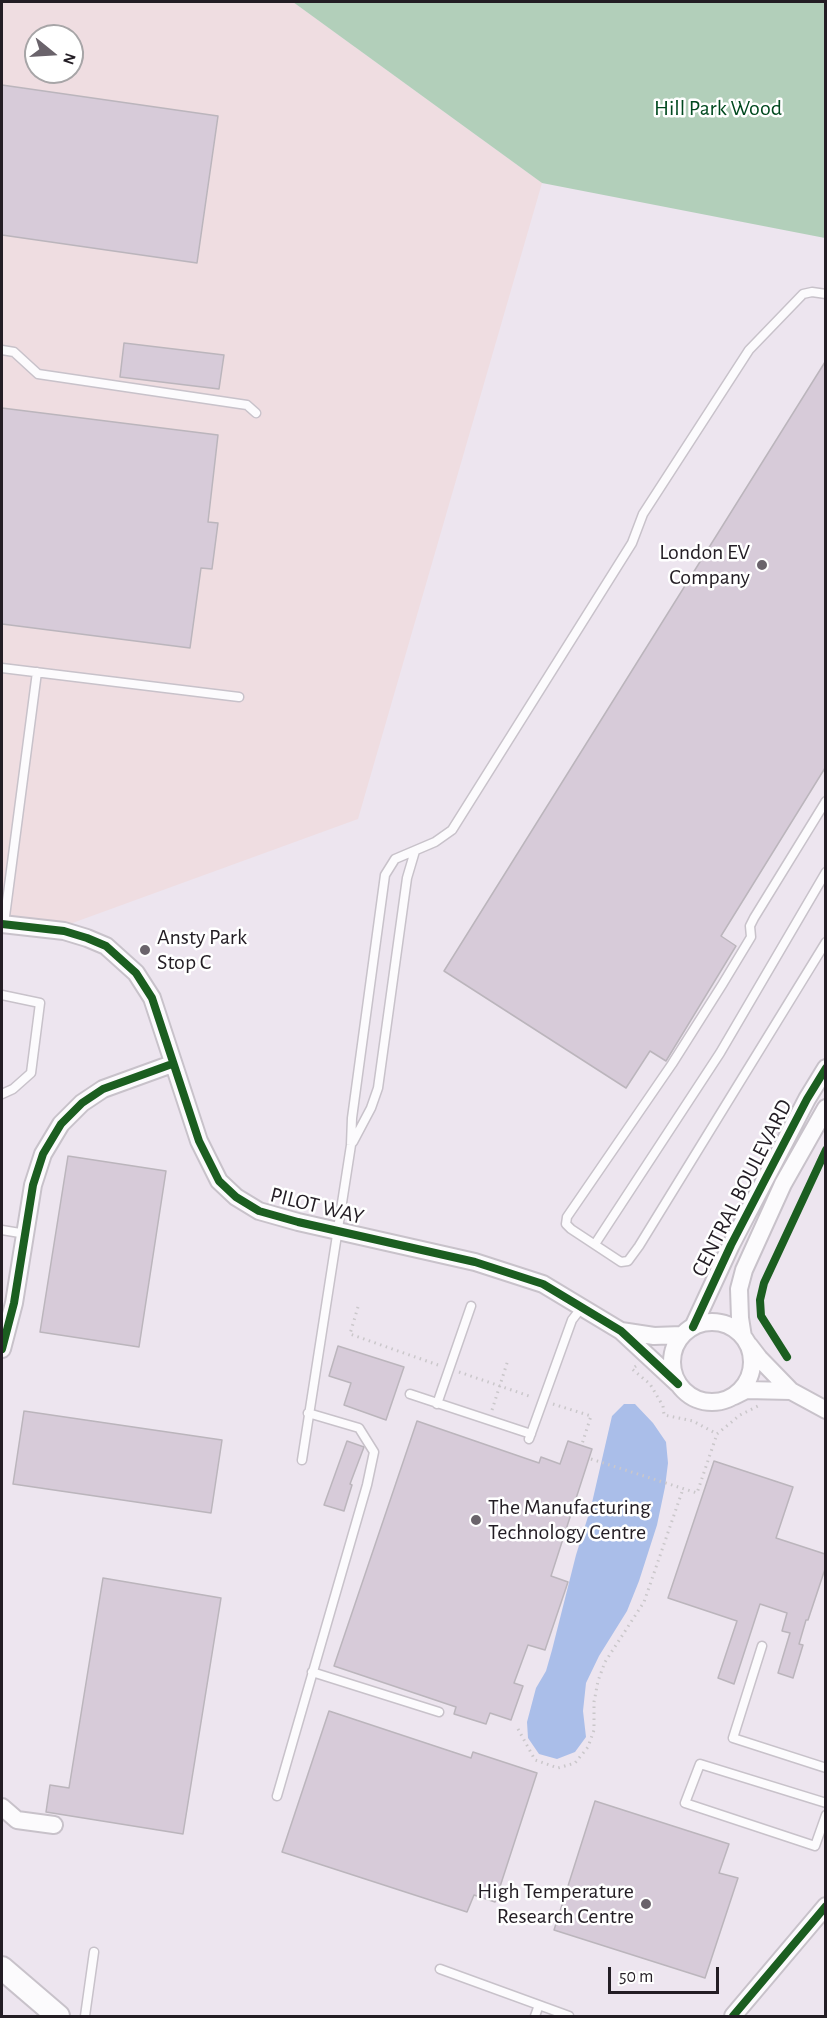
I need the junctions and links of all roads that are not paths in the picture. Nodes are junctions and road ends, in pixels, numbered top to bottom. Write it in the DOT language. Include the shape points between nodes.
graph roads {
  1 [pos="825,294"];
  2 [pos="2,350"];
  3 [pos="256,413"];
  4 [pos="2,668"];
  5 [pos="37,672"];
  6 [pos="239,697"];
  7 [pos="825,801"];
  8 [pos="415,851"];
  9 [pos="825,872"];
  10 [pos="3,924"];
  11 [pos="825,942"];
  12 [pos="2,995"];
  13 [pos="172,1064"];
  14 [pos="825,1068"];
  15 [pos="2,1094"];
  16 [pos="825,1108"];
  17 [pos="351,1145"];
  18 [pos="2,1230"];
  19 [pos="337,1230"];
  20 [pos="26,1234"];
  21 [pos="595,1244"];
  22 [pos="471,1306"];
  23 [pos="582,1308"];
  24 [pos="621,1331"];
  25 [pos="688,1331"];
  26 [pos="745,1339"];
  27 [pos="2,1349"];
  28 [pos="678,1384"];
  29 [pos="791,1390"];
  30 [pos="410,1394"];
  31 [pos="730,1398"];
  32 [pos="437,1404"];
  33 [pos="825,1410"];
  34 [pos="308,1413"];
  35 [pos="302,1460"];
  36 [pos="762,1646"];
  37 [pos="312,1672"];
  38 [pos="439,1712"];
  39 [pos="825,1768"];
  40 [pos="277,1796"];
  41 [pos="825,1803"];
  42 [pos="2,1807"];
  43 [pos="825,1815"];
  44 [pos="54,1825"];
  45 [pos="825,1905"];
  46 [pos="94,1952"];
  47 [pos="2,1968"];
  48 [pos="440,1969"];
  49 [pos="538,2005"];
  50 [pos="58,2016"];
  51 [pos="85,2016"];
  52 [pos="535,2016"];
  53 [pos="569,2016"];
  54 [pos="733,2016"];
  1 -- 8 [label="lane" via="803,294 749,350 643,514 632,543 452,830"];
  2 -- 3 [label="lane" via="14,352 38,374 247,405"];
  4 -- 5 [label="lane"];
  5 -- 6 [label="lane"];
  5 -- 10 [label="lane"];
  7 -- 21 [label="lane" via="754,918 751,937 722,985 567,1217 566,1224 571,1229"];
  8 -- 17 [label="lane" via="407,878 378,1088"];
  8 -- 17 [label="lane" via="395,859 385,875"];
  9 -- 21 [label="lane" via="720,1053"];
  10 -- 13 [label="street, PILOT WAY" via="79,935 106,946 122,959 152,998"];
  11 -- 21 [label="lane" via="628,1261 621,1262"];
  12 -- 15 [label="lane" via="40,1003 31,1073"];
  13 -- 19 [label="street, PILOT WAY" via="200,1142 219,1181 259,1211"];
  13 -- 20 [label="street" via="103,1089 61,1124 43,1154 33,1185"];
  14 -- 25 [label="street, CENTRAL BOULEVARD"];
  16 -- 26 [label="street, CENTRAL BOULEVARD" via="783,1184 744,1270 739,1289"];
  17 -- 19 [label="lane"];
  18 -- 20 [label="lane"];
  19 -- 23 [label="street, PILOT WAY" via="475,1262 543,1284"];
  19 -- 34 [label="lane"];
  20 -- 27 [label="street"];
  22 -- 32 [label="lane"];
  23 -- 24 [label="street, PILOT WAY"];
  23 -- 32 [label="lane" via="572,1320 530,1437"];
  24 -- 25 [label="street, PILOT WAY" via="654,1336"];
  24 -- 28 [label="street, PILOT WAY"];
  25 -- 26 [label="street" via="716,1322 728,1325"];
  25 -- 28 [label="street" via="675,1347 672,1360"];
  26 -- 29 [label="street"];
  26 -- 31 [label="street" via="752,1355 752,1369 748,1381"];
  28 -- 31 [label="street" via="706,1402"];
  29 -- 31 [label="street" via="746,1390"];
  29 -- 33 [label="street"];
  30 -- 32 [label="lane"];
  34 -- 35 [label="lane"];
  34 -- 37 [label="lane" via="359,1428 374,1452"];
  36 -- 39 [label="lane" via="733,1738"];
  37 -- 38 [label="lane"];
  37 -- 40 [label="lane"];
  41 -- 43 [label="lane" via="700,1764 685,1803 815,1846"];
  42 -- 44 [label="street" via="17,1820"];
  45 -- 54 [label="street"];
  46 -- 51 [label="lane"];
  47 -- 50 [label="street"];
  48 -- 49 [label="lane"];
  49 -- 52 [label="lane"];
  49 -- 53 [label="lane"];
}
